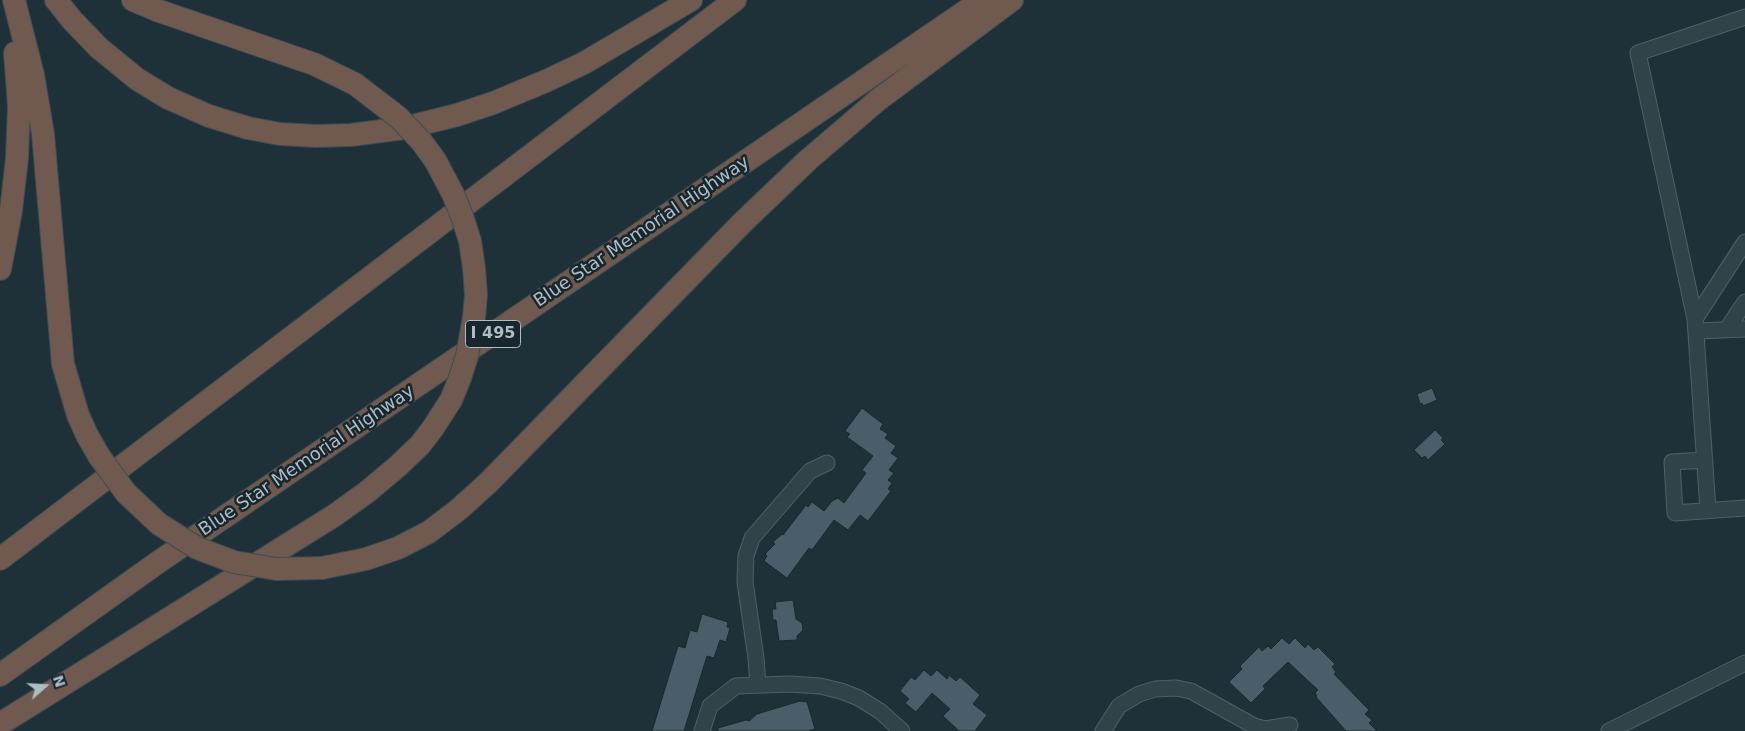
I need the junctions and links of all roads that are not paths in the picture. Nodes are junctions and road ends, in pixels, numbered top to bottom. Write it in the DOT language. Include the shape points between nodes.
graph roads {
  1 [pos="7,0"];
  2 [pos="14,0"];
  3 [pos="56,0"];
  4 [pos="133,0"];
  5 [pos="691,0"];
  6 [pos="735,0"];
  7 [pos="982,0"];
  8 [pos="1012,0"];
  9 [pos="1745,17"];
  10 [pos="1745,242"];
  11 [pos="0,269"];
  12 [pos="1745,302"];
  13 [pos="1696,325"];
  14 [pos="1727,329"];
  15 [pos="1745,329"];
  16 [pos="1705,460"];
  17 [pos="827,463"];
  18 [pos="1745,508"];
  19 [pos="1708,510"];
  20 [pos="0,559"];
  21 [pos="1745,663"];
  22 [pos="3,673"];
  23 [pos="758,685"];
  24 [pos="0,724"];
  25 [pos="1290,725"];
  26 [pos="702,731"];
  27 [pos="902,731"];
  28 [pos="1102,731"];
  29 [pos="1609,731"];
  1 -- 11 [label="highway" via="16,60 19,114 14,195"];
  2 -- 8 [label="highway, bridge" via="33,75 43,134 63,364 78,415 98,456 126,493 159,524 197,548 234,562 276,570 322,568 366,559 398,548 428,532 458,510 796,171 878,100"];
  3 -- 5 [label="highway" via="108,56 137,79 178,103 248,128 292,135 327,136 404,128 493,103 584,63"];
  4 -- 24 [label="highway, bridge" via="314,64 355,84 398,116 435,160 453,194 470,241 476,295 467,356 451,400 433,428 398,466 361,496"];
  6 -- 20 [label="highway"];
  7 -- 22 [label="highway, Blue Star Memorial Highway / I 495" via="157,563"];
  9 -- 13 [label="street" via="1638,53"];
  10 -- 13 [label="street"];
  12 -- 14 [label="street"];
  13 -- 14 [label="street"];
  13 -- 16 [label="street"];
  14 -- 15 [label="street"];
  16 -- 19 [label="street"];
  16 -- 19 [label="street" via="1672,462 1676,513"];
  17 -- 23 [label="street" via="810,471 752,538 746,556 745,582"];
  18 -- 19 [label="street"];
  21 -- 29 [label="street"];
  23 -- 26 [label="street" via="736,686 710,706"];
  23 -- 27 [label="street" via="820,686 841,691 881,712"];
  25 -- 28 [label="street" via="1265,729 1254,726 1191,691 1176,688 1139,694 1119,706"];
}
